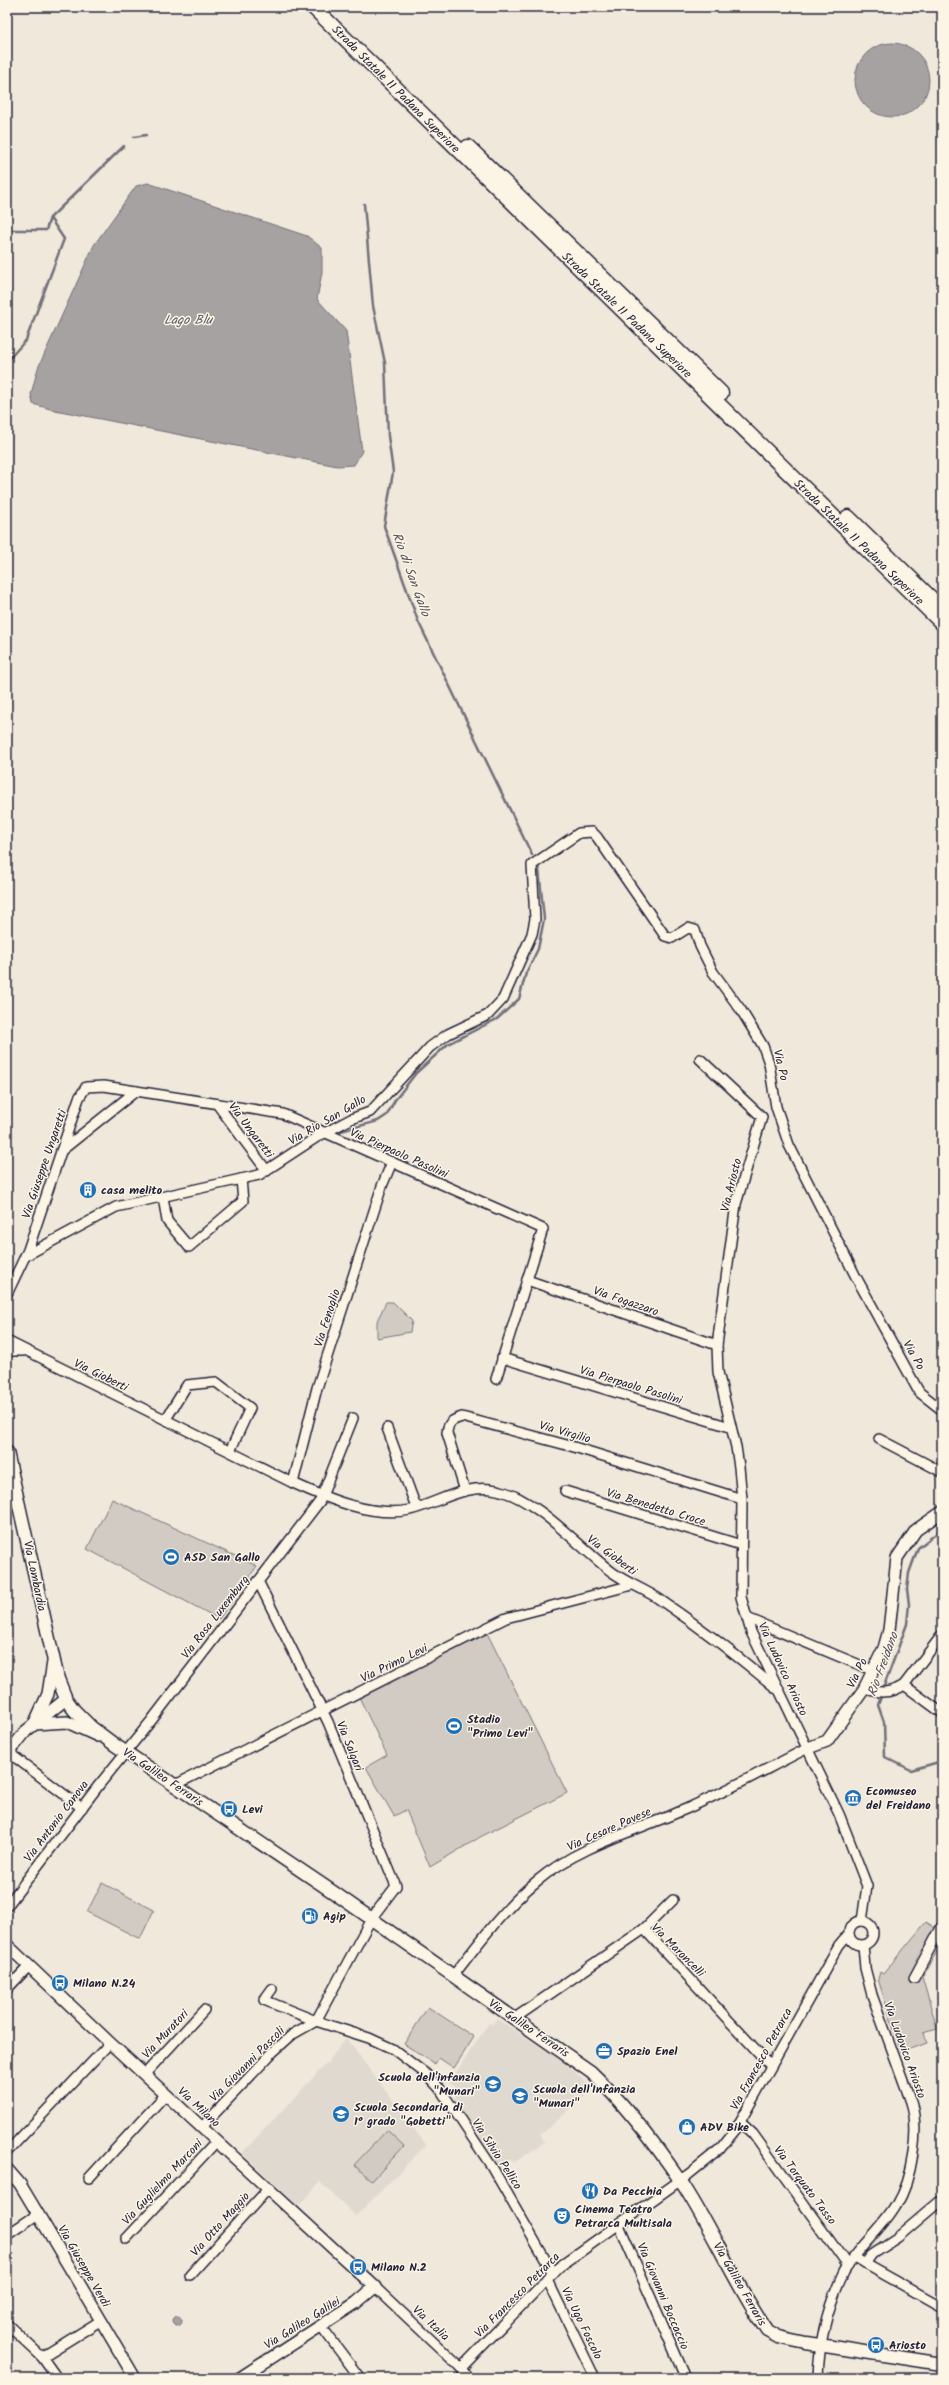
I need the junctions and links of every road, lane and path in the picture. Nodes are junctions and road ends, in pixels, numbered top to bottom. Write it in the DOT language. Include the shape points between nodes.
graph roads {
  1 [pos="313,7"];
  2 [pos="326,7"];
  3 [pos="942,609"];
  4 [pos="942,623"];
  5 [pos="532,865"];
  6 [pos="700,1059"];
  7 [pos="86,1087"];
  8 [pos="136,1091"];
  9 [pos="217,1104"];
  10 [pos="326,1133"];
  11 [pos="61,1151"];
  12 [pos="392,1162"];
  13 [pos="267,1170"];
  14 [pos="241,1179"];
  15 [pos="163,1197"];
  16 [pos="25,1256"];
  17 [pos="527,1280"];
  18 [pos="7,1294"];
  19 [pos="7,1341"];
  20 [pos="717,1345"];
  21 [pos="7,1351"];
  22 [pos="26,1352"];
  23 [pos="502,1358"];
  24 [pos="496,1379"];
  25 [pos="942,1410"];
  26 [pos="353,1418"];
  27 [pos="166,1419"];
  28 [pos="730,1427"];
  29 [pos="387,1428"];
  30 [pos="879,1439"];
  31 [pos="7,1452"];
  32 [pos="230,1452"];
  33 [pos="942,1472"];
  34 [pos="293,1483"];
  35 [pos="465,1491"];
  36 [pos="565,1491"];
  37 [pos="322,1496"];
  38 [pos="742,1499"];
  39 [pos="416,1507"];
  40 [pos="942,1512"];
  41 [pos="741,1545"];
  42 [pos="258,1581"];
  43 [pos="632,1585"];
  44 [pos="747,1618"];
  45 [pos="942,1635"];
  46 [pos="53,1661"];
  47 [pos="874,1671"];
  48 [pos="904,1685"];
  49 [pos="864,1689"];
  50 [pos="780,1691"];
  51 [pos="66,1699"];
  52 [pos="323,1712"];
  53 [pos="942,1714"];
  54 [pos="34,1724"];
  55 [pos="120,1748"];
  56 [pos="808,1748"];
  57 [pos="8,1754"];
  58 [pos="175,1785"];
  59 [pos="82,1808"];
  60 [pos="673,1900"];
  61 [pos="7,1906"];
  62 [pos="371,1919"];
  63 [pos="862,1921"];
  64 [pos="942,1926"];
  65 [pos="644,1930"];
  66 [pos="849,1936"];
  67 [pos="863,1945"];
  68 [pos="7,1946"];
  69 [pos="29,1966"];
  70 [pos="453,1976"];
  71 [pos="914,1978"];
  72 [pos="7,1988"];
  73 [pos="272,1989"];
  74 [pos="204,2010"];
  75 [pos="515,2018"];
  76 [pos="316,2021"];
  77 [pos="110,2043"];
  78 [pos="770,2065"];
  79 [pos="144,2075"];
  80 [pos="166,2094"];
  81 [pos="740,2122"];
  82 [pos="202,2127"];
  83 [pos="217,2141"];
  84 [pos="7,2152"];
  85 [pos="7,2169"];
  86 [pos="89,2178"];
  87 [pos="680,2181"];
  88 [pos="268,2189"];
  89 [pos="939,2202"];
  90 [pos="38,2214"];
  91 [pos="619,2224"];
  92 [pos="7,2235"];
  93 [pos="126,2239"];
  94 [pos="853,2257"];
  95 [pos="865,2264"];
  96 [pos="848,2266"];
  97 [pos="190,2275"];
  98 [pos="550,2276"];
  99 [pos="375,2287"];
  100 [pos="942,2307"];
  101 [pos="100,2321"];
  102 [pos="7,2324"];
  103 [pos="321,2326"];
  104 [pos="822,2345"];
  105 [pos="42,2357"];
  106 [pos="942,2364"];
  107 [pos="461,2368"];
  108 [pos="244,2377"];
  109 [pos="57,2378"];
  110 [pos="135,2378"];
  111 [pos="360,2378"];
  112 [pos="468,2378"];
  113 [pos="595,2378"];
  114 [pos="686,2378"];
  115 [pos="818,2378"];
  1 -- 4 [label="highway, Strada Statale 11 Padana Superiore"];
  2 -- 3 [label="highway, Strada Statale 11 Padana Superiore"];
  5 -- 10 [label="street, Via Rio San Gallo" via="535,919 532,934 503,999 495,1010 448,1034 430,1047 370,1112"];
  5 -- 25 [label="street, Via Po" via="579,833 592,832 665,936 672,938 688,928 695,930 713,972 763,1046 769,1063 776,1107 789,1145 856,1278 919,1392"];
  6 -- 20 [label="street, Via Ariosto" via="762,1117 736,1204"];
  7 -- 8 [label="street, Via Pierpaolo Pasolini" via="93,1085"];
  7 -- 11 [label="street, Via Giuseppe Ungaretti" via="79,1098"];
  8 -- 9 [label="street, Via Pierpaolo Pasolini"];
  8 -- 11 [label="street"];
  9 -- 10 [label="street, Via Pierpaolo Pasolini" via="283,1114"];
  9 -- 13 [label="street, Via Ungaretti"];
  10 -- 12 [label="street, Via Pierpaolo Pasolini"];
  10 -- 13 [label="street, Via Rio San Gallo" via="317,1136"];
  11 -- 16 [label="street, Via Giuseppe Ungaretti"];
  12 -- 17 [label="street, Via Pierpaolo Pasolini" via="543,1229"];
  12 -- 34 [label="street, Via Fenoglio" via="317,1388"];
  13 -- 14 [label="street, Via Rio San Gallo"];
  14 -- 15 [label="street, Via Rio San Gallo"];
  14 -- 15 [label="street" via="243,1200 189,1246 167,1221"];
  15 -- 16 [label="street, Via Rio San Gallo" via="116,1207"];
  16 -- 18 [label="street, Via Giuseppe Ungaretti"];
  17 -- 20 [label="street, Via Fogazzaro"];
  17 -- 23 [label="street, Via Pierpaolo Pasolini"];
  19 -- 22 [label="street, Via Gioberti"];
  20 -- 28 [label="street, Via Ludovico Ariosto" via="718,1372"];
  21 -- 22 [label="street"];
  22 -- 27 [label="street, Via Gioberti"];
  23 -- 24 [label="street, Via Pierpaolo Pasolini"];
  23 -- 28 [label="street, Via Pierpaolo Pasolini"];
  26 -- 37 [label="street"];
  27 -- 32 [label="street, Via Gioberti"];
  27 -- 32 [label="street" via="187,1384 216,1382 250,1408"];
  28 -- 38 [label="street, Via Ludovico Ariosto" via="736,1447"];
  29 -- 39 [label="street"];
  30 -- 33 [label="street"];
  31 -- 46 [label="main road, Via Lombardia"];
  32 -- 34 [label="street, Via Gioberti"];
  34 -- 37 [label="street, Via Gioberti"];
  35 -- 38 [label="street, Via Virgilio" via="447,1433 452,1420 462,1417 574,1447"];
  35 -- 39 [label="street, Via Gioberti"];
  35 -- 43 [label="street, Via Gioberti" via="478,1488 497,1490 524,1500"];
  36 -- 41 [label="street, Via Benedetto Croce"];
  37 -- 39 [label="street, Via Gioberti" via="337,1502 390,1512"];
  37 -- 42 [label="street, Via Rosa Luxemburg"];
  38 -- 41 [label="street, Via Ludovico Ariosto"];
  40 -- 47 [label="street, Via Po" via="916,1530 897,1558 889,1630"];
  41 -- 44 [label="street, Via Ludovico Ariosto" via="741,1597"];
  42 -- 52 [label="street, Via Salgari"];
  42 -- 55 [label="street, Via Rosa Luxemburg" via="152,1720"];
  43 -- 50 [label="street, Via Gioberti" via="645,1590 729,1649"];
  43 -- 52 [label="street, Via Primo Levi" via="506,1618"];
  44 -- 47 [label="street"];
  44 -- 50 [label="street, Via Ludovico Ariosto" via="751,1632"];
  45 -- 48 [label="street"];
  46 -- 51 [label="main road, Via Lombardia"];
  46 -- 54 [label="street" via="48,1694"];
  47 -- 49 [label="street, Via Po"];
  48 -- 49 [label="street" via="882,1692"];
  48 -- 53 [label="street"];
  49 -- 56 [label="street, Via Po" via="827,1741"];
  50 -- 56 [label="street, Via Ludovico Ariosto"];
  51 -- 54 [label="street"];
  51 -- 55 [label="main road, Via Galileo Ferraris" via="88,1723"];
  52 -- 58 [label="street, Via Primo Levi"];
  52 -- 62 [label="street, Via Salgari" via="396,1886"];
  54 -- 55 [label="street" via="67,1722"];
  54 -- 57 [label="street"];
  55 -- 58 [label="main road, Via Galileo Ferraris"];
  55 -- 59 [label="street, Via Antonio Canova"];
  56 -- 63 [label="street, Via Ludovico Ariosto" via="839,1814 867,1886"];
  56 -- 70 [label="street, Via Cesare Pavese" via="687,1808 581,1851 557,1866 510,1904"];
  57 -- 59 [label="street"];
  58 -- 62 [label="main road, Via Galileo Ferraris"];
  59 -- 61 [label="street, Via Antonio Canova"];
  60 -- 65 [label="street"];
  62 -- 70 [label="main road, Via Galileo Ferraris"];
  62 -- 76 [label="street"];
  63 -- 66 [label="street" via="850,1928"];
  63 -- 67 [label="street" via="870,1924 874,1933 871,1941"];
  64 -- 71 [label="street"];
  65 -- 75 [label="street, Via Maroncelli"];
  65 -- 78 [label="street, Via Maroncelli"];
  66 -- 67 [label="street" via="854,1943"];
  66 -- 78 [label="street, Via Francesco Petrarca" via="839,1945"];
  67 -- 94 [label="street, Via Ludovico Ariosto" via="866,1973 916,2116 916,2129 909,2170 896,2205"];
  68 -- 69 [label="street, Via Milano"];
  69 -- 72 [label="street"];
  69 -- 77 [label="street, Via Milano"];
  70 -- 75 [label="main road, Via Galileo Ferraris"];
  73 -- 76 [label="street, Via Silvio Pellico" via="264,2000"];
  74 -- 79 [label="street, Via Muratori"];
  75 -- 87 [label="main road, Via Galileo Ferraris" via="576,2060 606,2085"];
  76 -- 82 [label="street, Via Giovanni Pascoli" via="293,2034 273,2052"];
  76 -- 98 [label="street, Via Silvio Pellico" via="369,2038 393,2049 426,2074 440,2089 495,2172"];
  77 -- 79 [label="street, Via Milano"];
  77 -- 84 [label="street"];
  78 -- 81 [label="street, Via Francesco Petrarca"];
  79 -- 80 [label="street, Via Milano"];
  80 -- 82 [label="street, Via Milano"];
  80 -- 86 [label="street"];
  81 -- 87 [label="street, Via Francesco Petrarca" via="720,2149"];
  81 -- 96 [label="street, Via Torquato Tasso" via="753,2134"];
  82 -- 83 [label="street, Via Milano"];
  83 -- 88 [label="street, Via Milano"];
  83 -- 93 [label="street, Via Guglielmo Marconi"];
  85 -- 90 [label="street, Via Giuseppe Verdi" via="20,2184"];
  87 -- 91 [label="street, Via Francesco Petrarca"];
  87 -- 104 [label="main road, Via Galileo Ferraris" via="767,2331 778,2337"];
  88 -- 97 [label="street, Via Otto Maggio"];
  88 -- 99 [label="street, Via Milano"];
  89 -- 95 [label="street" via="898,2238 872,2254"];
  90 -- 92 [label="street"];
  90 -- 101 [label="street, Via Giuseppe Verdi"];
  91 -- 98 [label="street, Via Francesco Petrarca"];
  91 -- 114 [label="street, Via Giovanni Boccaccio"];
  94 -- 95 [label="street"];
  94 -- 96 [label="street, Via Ludovico Ariosto"];
  95 -- 100 [label="street"];
  96 -- 104 [label="street, Via Ludovico Ariosto" via="826,2321"];
  98 -- 107 [label="street, Via Francesco Petrarca"];
  98 -- 113 [label="street, Via Ugo Foscolo"];
  99 -- 103 [label="street, Via Galileo Galilei"];
  99 -- 107 [label="street, Via Italia"];
  101 -- 105 [label="street"];
  101 -- 110 [label="street, Via Giuseppe Verdi"];
  102 -- 105 [label="street"];
  103 -- 108 [label="street, Via Galileo Galilei"];
  103 -- 111 [label="street"];
  104 -- 106 [label="main road, Via Galileo Ferraris"];
  104 -- 115 [label="street, Via Ludovico Ariosto"];
  105 -- 109 [label="street"];
  107 -- 112 [label="street, Via Italia"];
}
